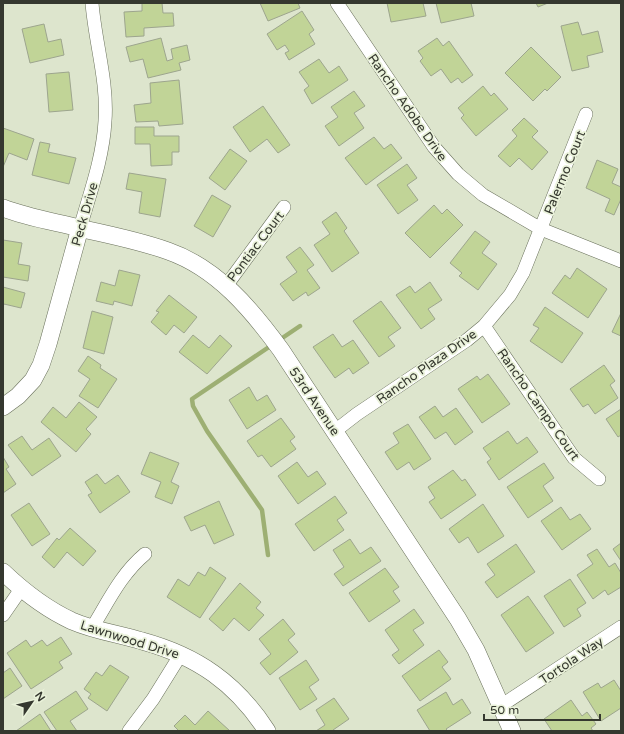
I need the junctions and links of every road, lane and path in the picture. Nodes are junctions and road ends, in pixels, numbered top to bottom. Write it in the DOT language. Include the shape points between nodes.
graph roads {
  1 [pos="92,3"];
  2 [pos="337,3"];
  3 [pos="586,114"];
  4 [pos="284,207"];
  5 [pos="3,208"];
  6 [pos="80,228"];
  7 [pos="541,229"];
  8 [pos="621,261"];
  9 [pos="226,286"];
  10 [pos="484,326"];
  11 [pos="3,406"];
  12 [pos="335,431"];
  13 [pos="599,479"];
  14 [pos="145,554"];
  15 [pos="3,572"];
  16 [pos="21,588"];
  17 [pos="3,615"];
  18 [pos="621,627"];
  19 [pos="92,628"];
  20 [pos="182,654"];
  21 [pos="502,705"];
  22 [pos="129,731"];
  23 [pos="267,731"];
  24 [pos="512,731"];
  1 -- 6 [label="street, Peck Drive" via="102,72 105,121 101,154"];
  2 -- 7 [label="street, Rancho Adobe Drive" via="434,147 458,174 483,195"];
  3 -- 7 [label="street, Palermo Court"];
  4 -- 9 [label="street, Pontiac Court"];
  5 -- 6 [label="street, 53rd Avenue" via="33,218"];
  6 -- 9 [label="street, 53rd Avenue" via="169,251 197,265"];
  6 -- 11 [label="street, Peck Drive" via="41,365 33,380 18,396"];
  7 -- 8 [label="street, Rancho Adobe Drive"];
  7 -- 10 [label="street, Rancho Plaza Drive" via="523,273 510,295"];
  9 -- 12 [label="street, 53rd Avenue" via="257,318"];
  10 -- 12 [label="street, Rancho Plaza Drive"];
  10 -- 13 [label="street, Rancho Campo Court" via="574,458"];
  12 -- 21 [label="street, 53rd Avenue" via="458,619"];
  14 -- 19 [label="street" via="130,566"];
  15 -- 16 [label="street, Lawnwood Drive"];
  16 -- 17 [label="street"];
  16 -- 19 [label="street, Lawnwood Drive" via="54,612"];
  18 -- 21 [label="street, Tortola Way"];
  19 -- 20 [label="street, Lawnwood Drive"];
  20 -- 22 [label="street"];
  20 -- 23 [label="street, Lawnwood Drive" via="226,683 251,708"];
  21 -- 24 [label="street, 53rd Avenue"];
}
